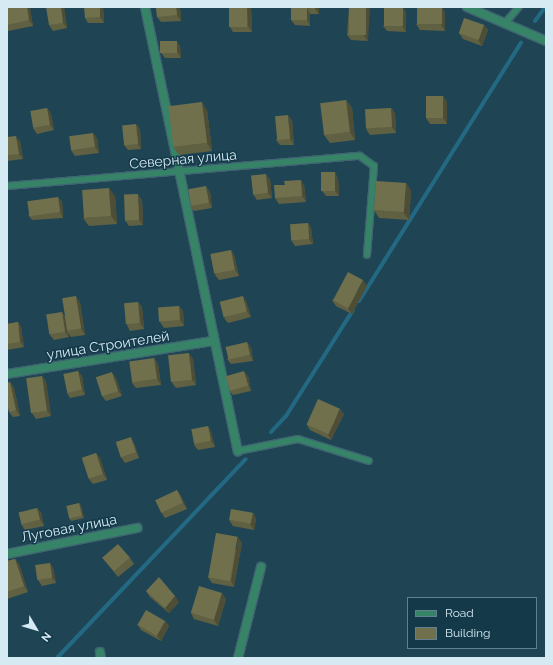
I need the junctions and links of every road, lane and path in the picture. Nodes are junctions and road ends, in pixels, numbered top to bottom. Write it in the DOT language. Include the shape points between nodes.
graph roads {
  1 [pos="145,7"];
  2 [pos="467,7"];
  3 [pos="519,7"];
  4 [pos="506,23"];
  5 [pos="546,41"];
  6 [pos="177,171"];
  7 [pos="7,186"];
  8 [pos="368,255"];
  9 [pos="213,341"];
  10 [pos="7,374"];
  11 [pos="238,451"];
  12 [pos="369,461"];
  13 [pos="137,528"];
  14 [pos="7,554"];
  15 [pos="261,567"];
  16 [pos="238,658"];
  1 -- 6 [label="street"];
  2 -- 4 [label="street"];
  3 -- 4 [label="lane"];
  4 -- 5 [label="street"];
  6 -- 7 [label="lane, Северная улица"];
  6 -- 8 [label="lane, Северная улица" via="360,156 374,166"];
  6 -- 9 [label="street"];
  9 -- 10 [label="street, улица Строителей"];
  9 -- 11 [label="street"];
  11 -- 12 [label="lane" via="298,439"];
  13 -- 14 [label="street, Луговая улица"];
  15 -- 16 [label="street"];
}
